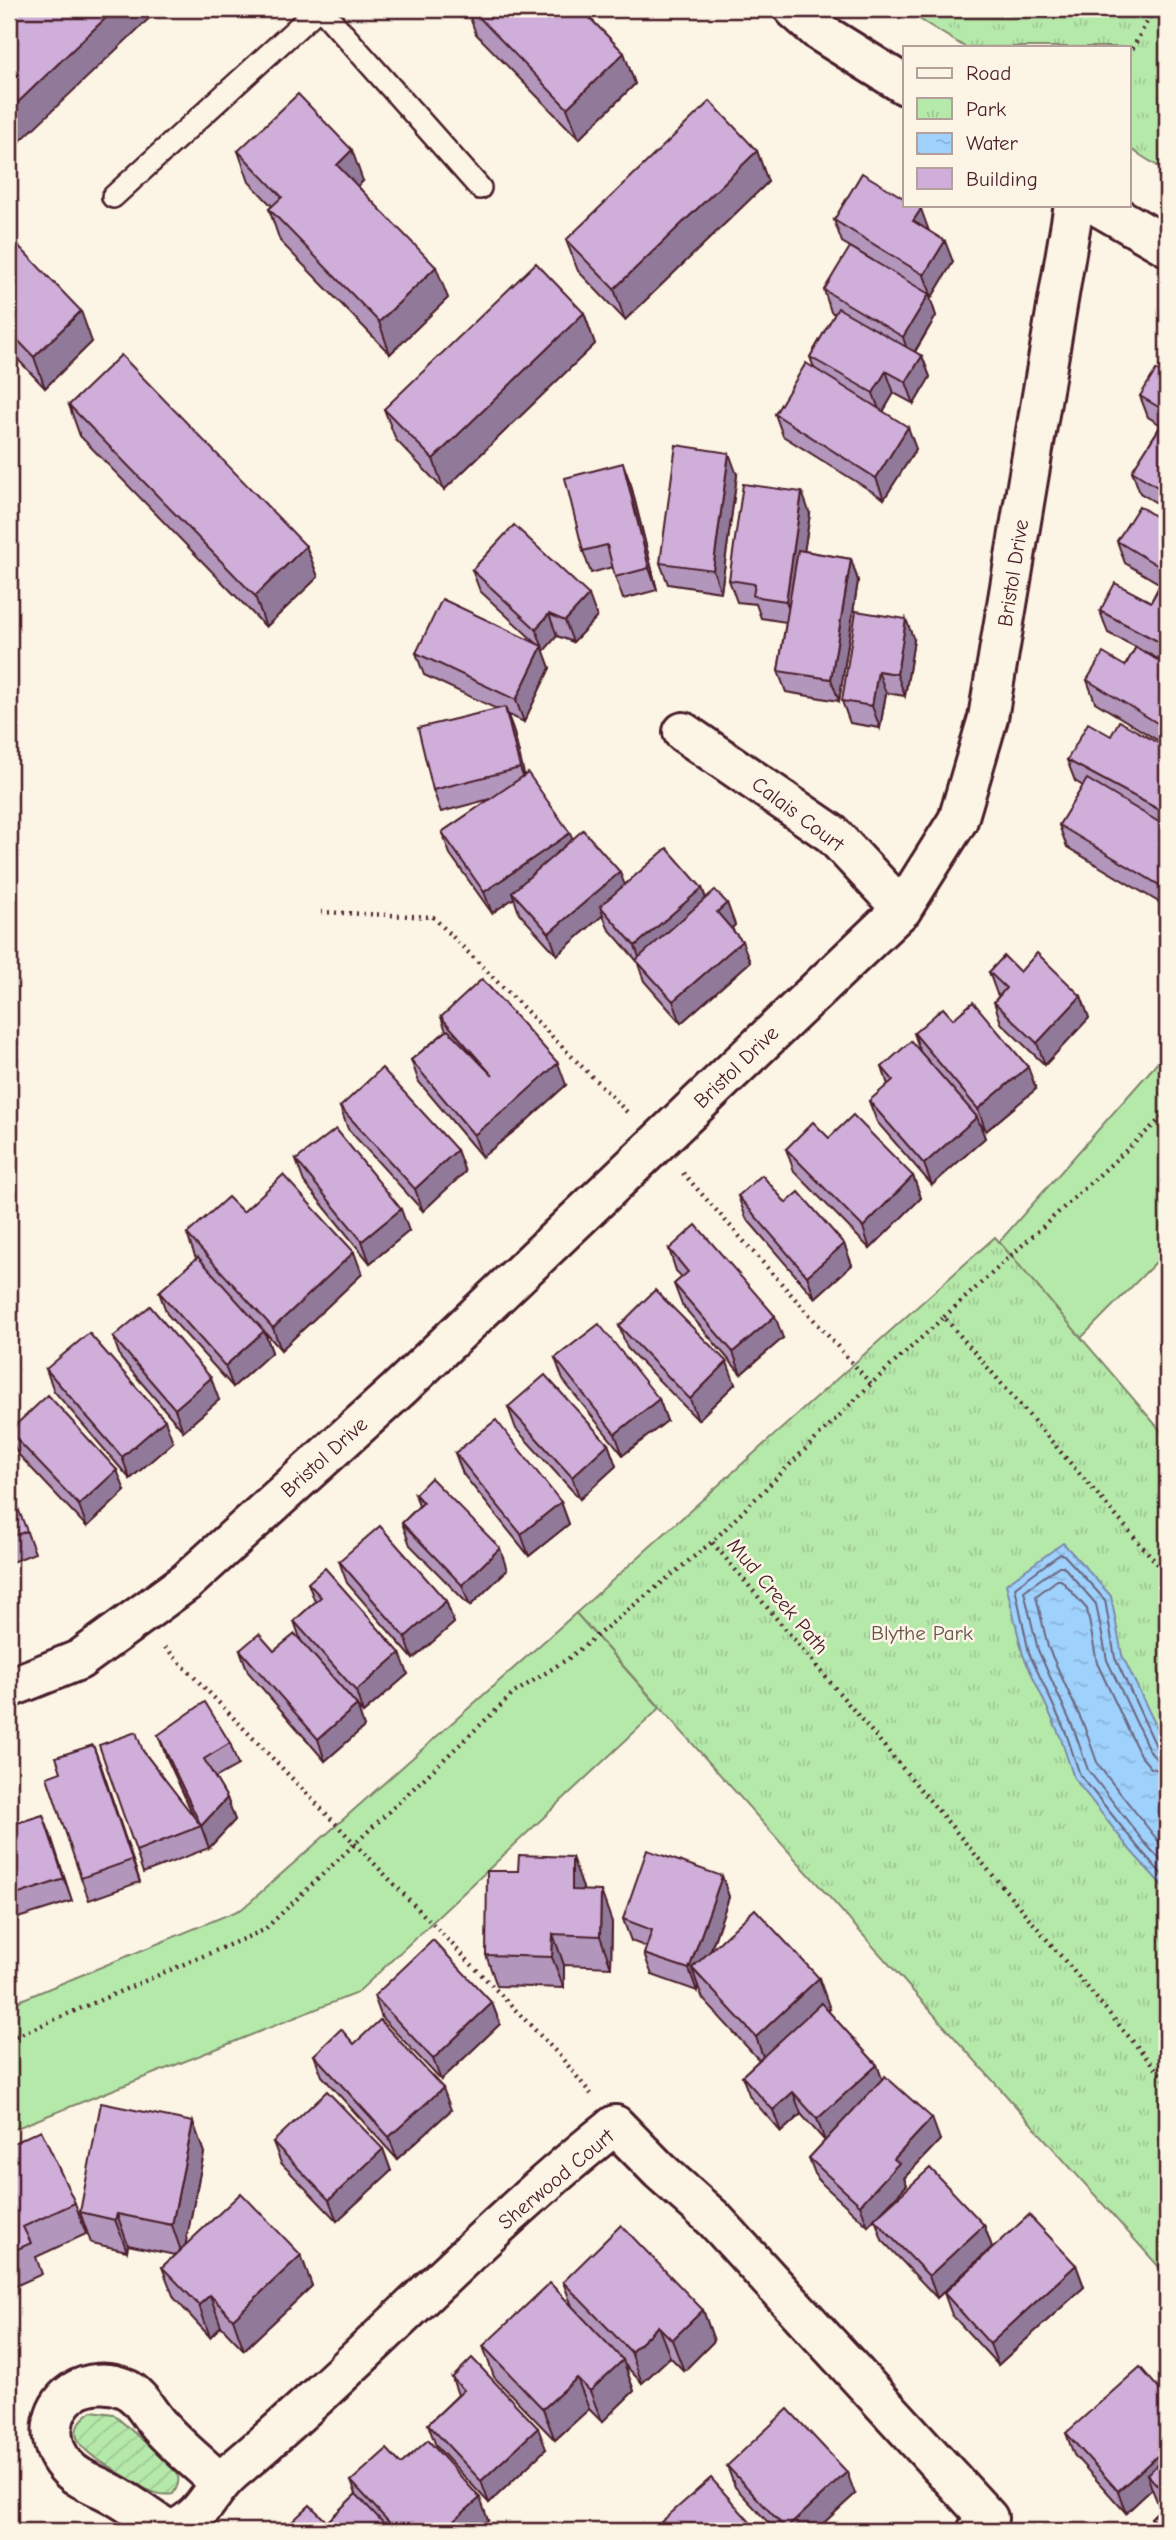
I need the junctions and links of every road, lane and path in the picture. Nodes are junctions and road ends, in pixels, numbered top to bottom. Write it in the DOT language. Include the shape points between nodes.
graph roads {
  1 [pos="320,9"];
  2 [pos="794,9"];
  3 [pos="1154,9"];
  4 [pos="1130,53"];
  5 [pos="903,84"];
  6 [pos="480,188"];
  7 [pos="113,197"];
  8 [pos="1074,206"];
  9 [pos="1098,206"];
  10 [pos="1167,246"];
  11 [pos="683,732"];
  12 [pos="902,909"];
  13 [pos="321,912"];
  14 [pos="1167,1113"];
  15 [pos="657,1143"];
  16 [pos="944,1317"];
  17 [pos="872,1384"];
  18 [pos="712,1542"];
  19 [pos="1167,1575"];
  20 [pos="137,1618"];
  21 [pos="9,1688"];
  22 [pos="355,1844"];
  23 [pos="9,2039"];
  24 [pos="1167,2082"];
  25 [pos="615,2125"];
  26 [pos="219,2482"];
  27 [pos="989,2527"];
  28 [pos="171,2531"];
  1 -- 6 [label="lane"];
  1 -- 7 [label="lane"];
  2 -- 5 [label="street" via="821,32"];
  3 -- 4 [label="path"];
  8 -- 12 [label="street, Bristol Drive" via="988,718 958,820"];
  9 -- 10 [label="street"];
  11 -- 12 [label="street, Calais Court" via="832,834"];
  12 -- 15 [label="street, Bristol Drive"];
  13 -- 15 [label="path" via="433,918"];
  14 -- 16 [label="path, Mud Creek Path"];
  15 -- 17 [label="path"];
  15 -- 20 [label="street, Bristol Drive" via="388,1399 186,1583"];
  16 -- 17 [label="path, Mud Creek Path"];
  16 -- 19 [label="path"];
  17 -- 18 [label="path, Mud Creek Path"];
  18 -- 22 [label="path" via="569,1658 514,1693"];
  18 -- 24 [label="path, Mud Creek Path"];
  20 -- 21 [label="street, Bristol Drive" via="79,1660"];
  20 -- 22 [label="path"];
  22 -- 23 [label="path" via="264,1930"];
  22 -- 25 [label="path" via="561,2057"];
  25 -- 26 [label="street, Sherwood Court" via="292,2421"];
  25 -- 27 [label="street, Sherwood Court" via="714,2219"];
  26 -- 28 [label="street, Sherwood Court" via="200,2514"];
  26 -- 28 [label="street, Sherwood Court" via="127,2389 96,2384 67,2396 52,2424 52,2440 66,2467"];
}
